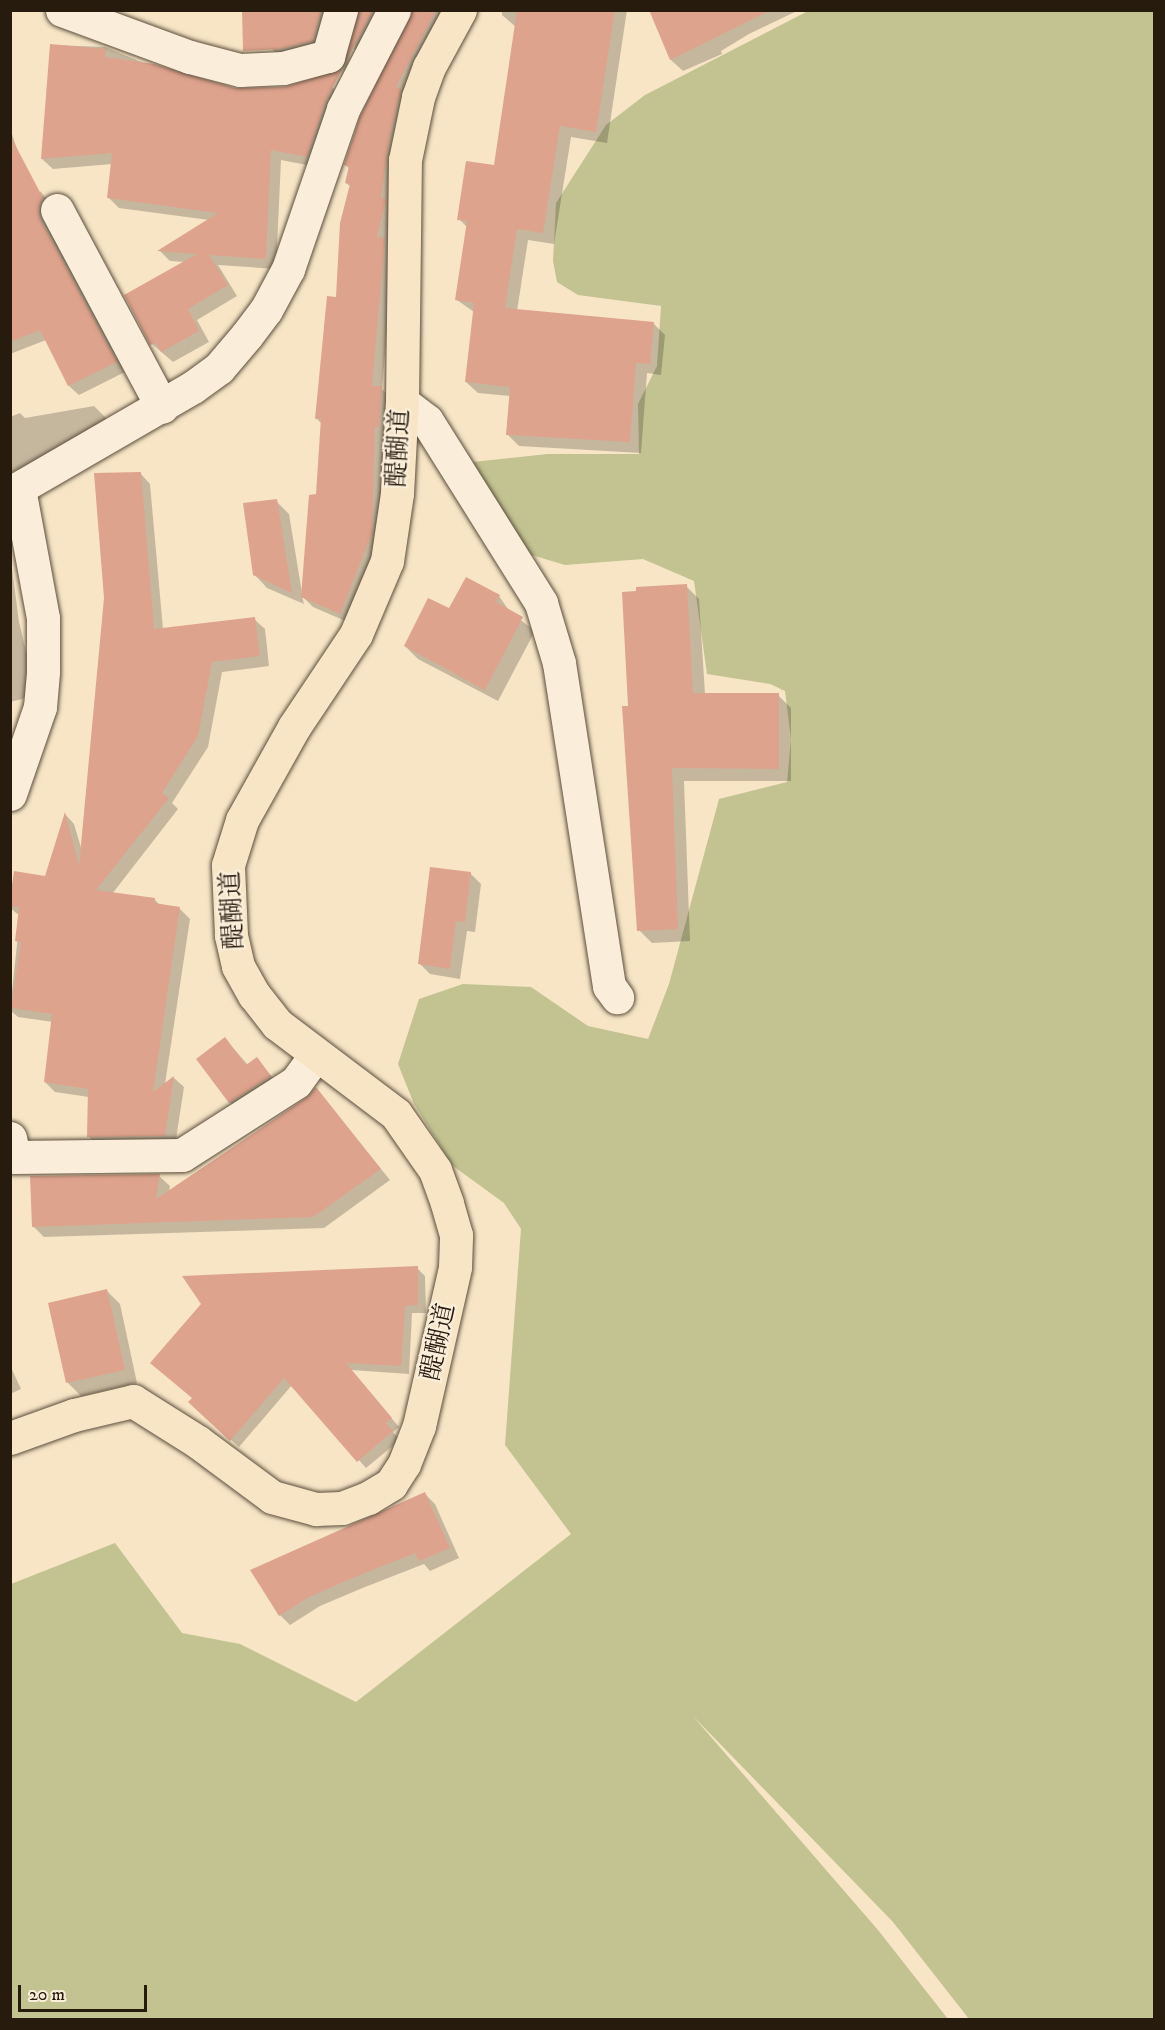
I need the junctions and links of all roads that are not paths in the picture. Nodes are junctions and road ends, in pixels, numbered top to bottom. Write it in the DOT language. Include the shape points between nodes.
graph roads {
  1 [pos="62,10"];
  2 [pos="341,10"];
  3 [pos="394,10"];
  4 [pos="460,10"];
  5 [pos="57,210"];
  6 [pos="402,402"];
  7 [pos="162,407"];
  8 [pos="15,491"];
  9 [pos="10,794"];
  10 [pos="617,997"];
  11 [pos="316,1054"];
  12 [pos="10,1138"];
  13 [pos="10,1438"];
  1 -- 2 [label="street" via="190,57 240,70 283,68 328,56"];
  3 -- 7 [label="street" via="343,109 288,269 266,310 219,368"];
  4 -- 6 [label="main road, 醍醐道" via="418,97 405,159"];
  5 -- 7 [label="street"];
  6 -- 10 [label="street" via="427,421 541,603 559,663 609,986"];
  6 -- 11 [label="main road, 醍醐道" via="397,493 387,561 356,634 294,727 242,819 228,865 228,905 238,966 277,1024"];
  7 -- 8 [label="street"];
  8 -- 9 [label="street" via="43,618 43,671 40,707"];
  11 -- 12 [label="street" via="296,1082 182,1155 14,1157"];
  11 -- 13 [label="main road, 醍醐道" via="362,1085 403,1124 435,1170 456,1235 456,1267 433,1377 405,1464 391,1484 342,1508 316,1509 272,1497 188,1435 133,1401 84,1412"];
}
